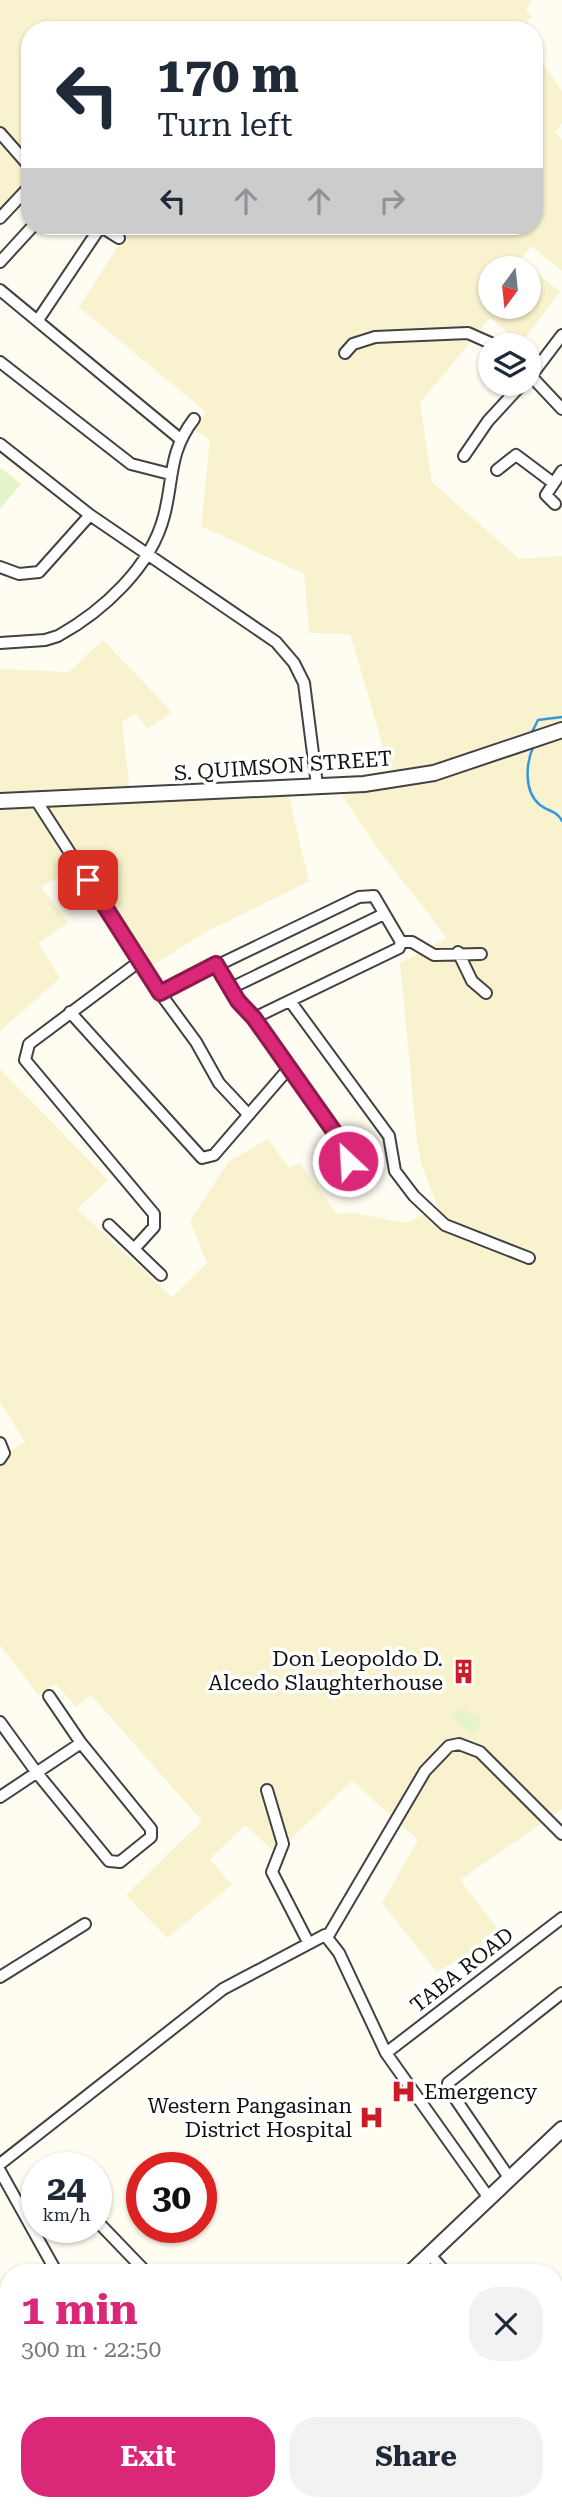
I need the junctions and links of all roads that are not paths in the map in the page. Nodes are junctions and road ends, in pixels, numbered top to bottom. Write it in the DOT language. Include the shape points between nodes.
graph roads {
  1 [pos="0,134"];
  2 [pos="21,157"];
  3 [pos="21,196"];
  4 [pos="0,218"];
  5 [pos="25,235"];
  6 [pos="95,235"];
  7 [pos="114,235"];
  8 [pos="119,238"];
  9 [pos="0,262"];
  10 [pos="0,290"];
  11 [pos="38,320"];
  12 [pos="562,335"];
  13 [pos="478,337"];
  14 [pos="345,353"];
  15 [pos="541,361"];
  16 [pos="0,362"];
  17 [pos="541,389"];
  18 [pos="511,396"];
  19 [pos="562,409"];
  20 [pos="194,419"];
  21 [pos="179,438"];
  22 [pos="0,444"];
  23 [pos="464,456"];
  24 [pos="497,470"];
  25 [pos="562,471"];
  26 [pos="170,474"];
  27 [pos="552,482"];
  28 [pos="555,504"];
  29 [pos="90,515"];
  30 [pos="147,554"];
  31 [pos="0,567"];
  32 [pos="0,643"];
  33 [pos="562,730"];
  34 [pos="317,785"];
  35 [pos="36,800"];
  36 [pos="0,801"];
  37 [pos="384,914"];
  38 [pos="401,942"];
  39 [pos="458,952"];
  40 [pos="481,954"];
  41 [pos="140,961"];
  42 [pos="216,964"];
  43 [pos="231,988"];
  44 [pos="160,993"];
  45 [pos="486,993"];
  46 [pos="290,1001"];
  47 [pos="70,1012"];
  48 [pos="254,1018"];
  49 [pos="289,1068"];
  50 [pos="247,1114"];
  51 [pos="340,1170"];
  52 [pos="109,1225"];
  53 [pos="134,1249"];
  54 [pos="529,1258"];
  55 [pos="161,1275"];
  56 [pos="0,1443"];
  57 [pos="0,1459"];
  58 [pos="49,1696"];
  59 [pos="0,1721"];
  60 [pos="81,1743"];
  61 [pos="37,1773"];
  62 [pos="267,1790"];
  63 [pos="0,1797"];
  64 [pos="562,1834"];
  65 [pos="562,1918"];
  66 [pos="85,1924"];
  67 [pos="328,1936"];
  68 [pos="308,1942"];
  69 [pos="0,1977"];
  70 [pos="562,1993"];
  71 [pos="386,2053"];
  72 [pos="562,2129"];
  73 [pos="0,2164"];
  74 [pos="0,2171"];
  75 [pos="510,2179"];
  76 [pos="489,2198"];
  77 [pos="112,2237"];
  78 [pos="430,2256"];
  79 [pos="52,2264"];
  80 [pos="138,2264"];
  81 [pos="421,2264"];
  82 [pos="438,2264"];
  1 -- 2 [label="street"];
  3 -- 4 [label="street"];
  5 -- 9 [label="street"];
  6 -- 11 [label="street"];
  7 -- 8 [label="street"];
  10 -- 11 [label="street"];
  11 -- 21 [label="street"];
  12 -- 15 [label="street"];
  13 -- 14 [label="street" via="468,333 394,336 353,344"];
  16 -- 26 [label="street" via="131,464"];
  17 -- 19 [label="street"];
  18 -- 23 [label="street"];
  20 -- 21 [label="street"];
  21 -- 26 [label="street"];
  22 -- 29 [label="street"];
  24 -- 27 [label="street" via="516,455"];
  25 -- 27 [label="street"];
  26 -- 30 [label="street" via="164,517"];
  27 -- 28 [label="street" via="546,495"];
  29 -- 30 [label="street"];
  29 -- 31 [label="street" via="39,572 19,574"];
  30 -- 32 [label="street" via="125,583 69,629 45,640"];
  30 -- 34 [label="street" via="276,642 294,663 308,703"];
  33 -- 34 [label="street, S. QUIMSON STREET" via="434,774"];
  34 -- 35 [label="street, S. QUIMSON STREET"];
  35 -- 36 [label="street, S. QUIMSON STREET"];
  35 -- 41 [label="street"];
  37 -- 38 [label="street"];
  37 -- 42 [label="street" via="374,896 367,895"];
  37 -- 43 [label="street"];
  38 -- 39 [label="street" via="412,942 434,954"];
  38 -- 46 [label="street" via="396,950"];
  39 -- 40 [label="street"];
  39 -- 45 [label="street" via="472,981"];
  41 -- 44 [label="street"];
  41 -- 47 [label="street"];
  42 -- 43 [label="street"];
  42 -- 44 [label="street"];
  43 -- 48 [label="street"];
  44 -- 50 [label="street" via="219,1083"];
  46 -- 48 [label="street"];
  46 -- 54 [label="street" via="389,1136 396,1171 428,1211 445,1225"];
  47 -- 50 [label="street" via="198,1157 214,1154"];
  47 -- 53 [label="street" via="29,1044 25,1060 154,1214 154,1227"];
  48 -- 49 [label="street"];
  49 -- 50 [label="street"];
  49 -- 51 [label="street" via="345,1147 349,1157"];
  52 -- 53 [label="street"];
  53 -- 55 [label="street"];
  56 -- 57 [label="street" via="4,1453"];
  58 -- 60 [label="street"];
  59 -- 61 [label="street"];
  60 -- 61 [label="street"];
  60 -- 61 [label="street" via="152,1831 151,1837 120,1862 109,1861"];
  61 -- 63 [label="street"];
  62 -- 68 [label="street" via="283,1844 272,1872"];
  64 -- 67 [label="street" via="480,1752 449,1745 425,1770"];
  65 -- 71 [label="street, TABA ROAD"];
  66 -- 69 [label="street"];
  67 -- 68 [label="street"];
  67 -- 71 [label="street"];
  68 -- 73 [label="street" via="223,1989"];
  70 -- 75 [label="street" via="448,2083"];
  71 -- 76 [label="street"];
  72 -- 75 [label="street"];
  74 -- 79 [label="street"];
  75 -- 76 [label="street"];
  76 -- 78 [label="street"];
  77 -- 80 [label="street"];
  78 -- 81 [label="street"];
  78 -- 82 [label="street"];
}
